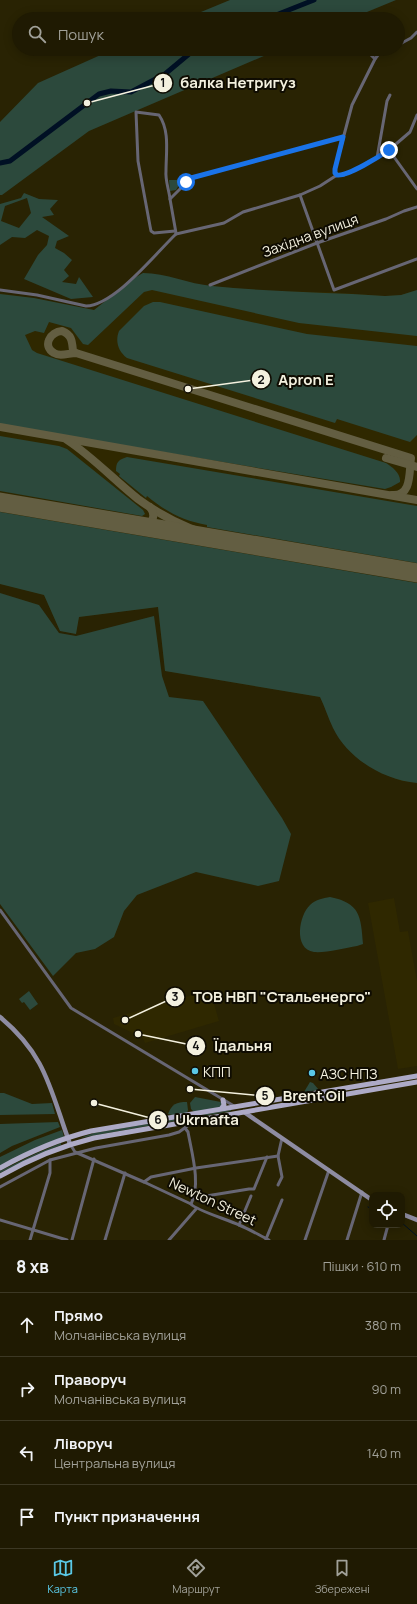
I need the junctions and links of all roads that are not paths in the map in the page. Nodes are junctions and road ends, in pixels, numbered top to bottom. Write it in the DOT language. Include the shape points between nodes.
graph roads {
  1 [pos="417,32"];
  2 [pos="405,42"];
  3 [pos="372,56"];
  4 [pos="375,58"];
  5 [pos="390,95"];
  6 [pos="417,115"];
  7 [pos="343,137"];
  8 [pos="389,150"];
  9 [pos="377,158"];
  10 [pos="337,175"];
  11 [pos="417,189"];
  12 [pos="300,195"];
  13 [pos="170,199"];
  14 [pos="417,207"];
  15 [pos="176,233"];
  16 [pos="317,243"];
  17 [pos="417,259"];
  18 [pos="210,285"];
  19 [pos="0,290"];
  20 [pos="0,910"];
  21 [pos="0,1017"];
  22 [pos="417,1076"];
  23 [pos="417,1082"];
  24 [pos="299,1095"];
  25 [pos="223,1100"];
  26 [pos="301,1102"];
  27 [pos="234,1106"];
  28 [pos="222,1108"];
  29 [pos="244,1112"];
  30 [pos="194,1121"];
  31 [pos="185,1128"];
  32 [pos="67,1137"];
  33 [pos="282,1138"];
  34 [pos="70,1144"];
  35 [pos="77,1153"];
  36 [pos="278,1156"];
  37 [pos="267,1158"];
  38 [pos="94,1159"];
  39 [pos="50,1160"];
  40 [pos="0,1168"];
  41 [pos="196,1168"];
  42 [pos="330,1170"];
  43 [pos="125,1173"];
  44 [pos="0,1176"];
  45 [pos="144,1182"];
  46 [pos="278,1185"];
  47 [pos="0,1187"];
  48 [pos="362,1192"];
  49 [pos="251,1196"];
  50 [pos="194,1198"];
  51 [pos="369,1198"];
  52 [pos="282,1200"];
  53 [pos="191,1204"];
  54 [pos="196,1209"];
  55 [pos="405,1215"];
  56 [pos="0,1220"];
  57 [pos="417,1220"];
  58 [pos="239,1224"];
  59 [pos="387,1228"];
  60 [pos="33,1230"];
  61 [pos="174,1238"];
  62 [pos="30,1240"];
  63 [pos="66,1240"];
  64 [pos="72,1240"];
  65 [pos="105,1240"];
  66 [pos="169,1240"];
  67 [pos="267,1240"];
  68 [pos="305,1240"];
  69 [pos="347,1240"];
  70 [pos="384,1240"];
  1 -- 2 [label="street"];
  3 -- 4 [label="street"];
  4 -- 7 [label="street" via="352,105"];
  5 -- 9 [label="street"];
  6 -- 8 [label="street" via="410,132"];
  7 -- 10 [label="street" via="335,169"];
  7 -- 13 [label="street" via="191,178"];
  8 -- 9 [label="street"];
  8 -- 11 [label="street"];
  9 -- 10 [label="street" via="344,175"];
  10 -- 12 [label="street"];
  12 -- 15 [label="street" via="243,212 224,222"];
  12 -- 16 [label="street"];
  13 -- 15 [label="street"];
  13 -- 15 [label="street" via="165,172 167,149 164,122 159,115 136,112 138,161 150,226 154,233"];
  14 -- 16 [label="street, Західна вулиця"];
  15 -- 19 [label="street" via="138,273 116,292 92,306"];
  16 -- 17 [label="street" via="334,290"];
  16 -- 18 [label="street, Західна вулиця"];
  20 -- 25 [label="street" via="71,1008"];
  21 -- 32 [label="main road" via="35,1054 48,1079"];
  22 -- 24 [label="main road"];
  23 -- 26 [label="main road"];
  24 -- 26 [label="main road"];
  24 -- 27 [label="main road"];
  25 -- 27 [label="street"];
  25 -- 28 [label="main road"];
  26 -- 29 [label="main road"];
  27 -- 28 [label="main road"];
  27 -- 29 [label="main road"];
  28 -- 32 [label="main road"];
  29 -- 30 [label="main road"];
  29 -- 33 [label="main road"];
  30 -- 31 [label="street"];
  30 -- 34 [label="main road"];
  31 -- 35 [label="street" via="169,1135"];
  31 -- 41 [label="street"];
  32 -- 34 [label="main road"];
  32 -- 40 [label="main road"];
  33 -- 36 [label="street"];
  33 -- 42 [label="main road"];
  34 -- 35 [label="street"];
  34 -- 44 [label="main road" via="19,1165"];
  35 -- 38 [label="street, Newton Street"];
  35 -- 39 [label="street"];
  36 -- 37 [label="street"];
  36 -- 46 [label="street" via="282,1177"];
  37 -- 41 [label="street"];
  37 -- 50 [label="street" via="254,1189"];
  38 -- 43 [label="street, Newton Street"];
  38 -- 64 [label="street"];
  39 -- 47 [label="street"];
  39 -- 60 [label="street" via="50,1173"];
  41 -- 45 [label="street" via="151,1177"];
  41 -- 50 [label="street"];
  42 -- 48 [label="main road"];
  42 -- 68 [label="street"];
  43 -- 45 [label="street, Newton Street"];
  43 -- 65 [label="street"];
  45 -- 53 [label="street, Newton Street"];
  48 -- 51 [label="main road"];
  48 -- 69 [label="street"];
  49 -- 58 [label="street"];
  50 -- 53 [label="street"];
  52 -- 67 [label="street"];
  53 -- 54 [label="street, Newton Street"];
  54 -- 58 [label="street, Newton Street" via="205,1210"];
  54 -- 61 [label="street"];
  55 -- 57 [label="main road"];
  56 -- 60 [label="street"];
  58 -- 67 [label="street, Newton Street"];
  59 -- 70 [label="street"];
  60 -- 62 [label="street"];
  60 -- 63 [label="street"];
  61 -- 66 [label="street"];
}
